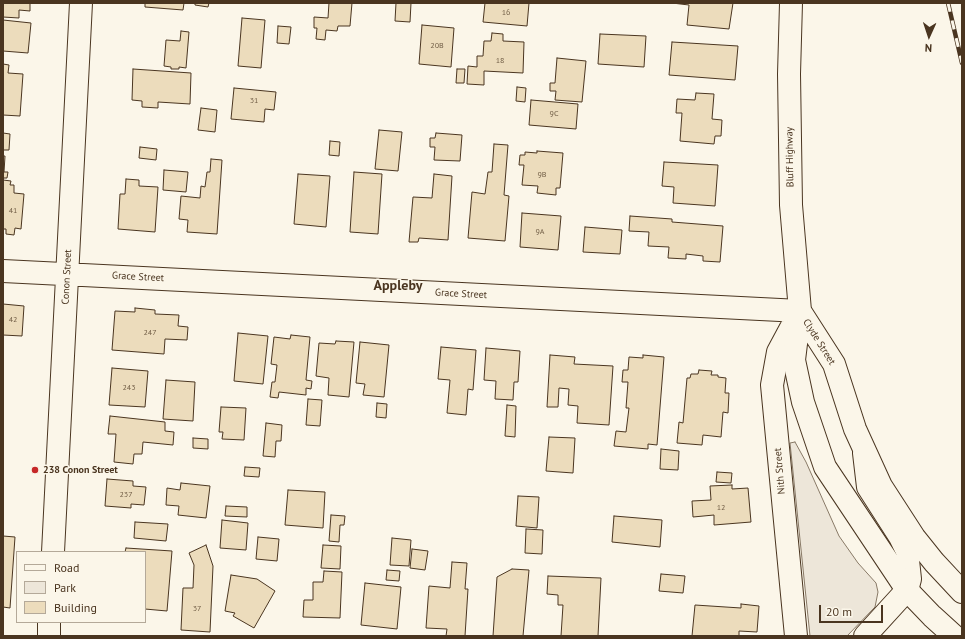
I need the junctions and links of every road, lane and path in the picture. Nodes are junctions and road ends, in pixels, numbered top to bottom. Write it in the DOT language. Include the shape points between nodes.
graph roads {
  1 [pos="81,3"];
  2 [pos="790,3"];
  3 [pos="3,271"];
  4 [pos="67,274"];
  5 [pos="800,311"];
  6 [pos="864,452"];
  7 [pos="53,551"];
  8 [pos="907,590"];
  9 [pos="962,592"];
  10 [pos="49,623"];
  11 [pos="49,636"];
  12 [pos="796,636"];
  13 [pos="865,636"];
  14 [pos="954,636"];
  1 -- 4 [label="main road, Conon Street"];
  2 -- 5 [label="main road, Bluff Highway" via="791,205"];
  3 -- 4 [label="main road, Grace Street"];
  4 -- 5 [label="main road, Grace Street"];
  4 -- 7 [label="main road, Conon Street"];
  5 -- 6 [label="main road, Clyde Street" via="834,364"];
  5 -- 8 [label="main road, Clyde Street" via="794,360 803,402 826,467"];
  5 -- 12 [label="main road, Nith Street" via="778,352 772,385"];
  6 -- 8 [label="main road" via="868,487 906,551 910,579"];
  6 -- 9 [label="main road, Clyde Street" via="881,486 910,532"];
  8 -- 13 [label="main road"];
  8 -- 14 [label="main road, Clyde Street"];
  10 -- 11 [label="main road"];
}
